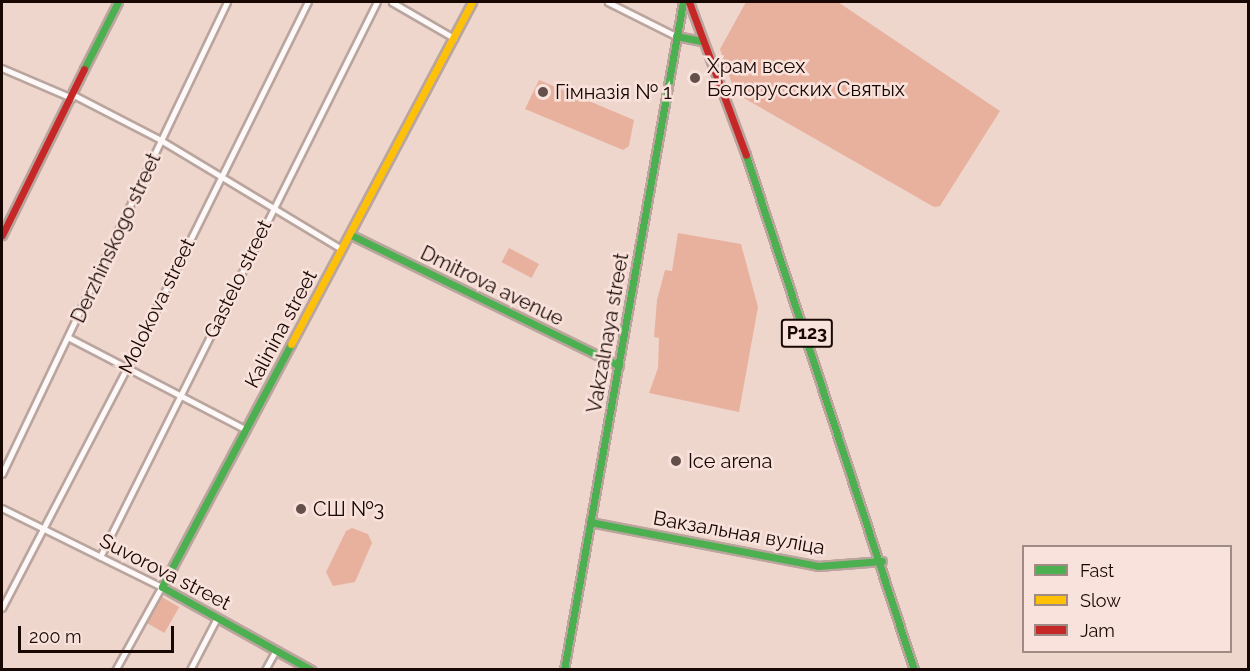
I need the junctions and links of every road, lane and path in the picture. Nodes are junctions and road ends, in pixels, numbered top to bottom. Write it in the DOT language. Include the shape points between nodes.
graph roads {
  1 [pos="118,2"];
  2 [pos="227,2"];
  3 [pos="308,2"];
  4 [pos="377,2"];
  5 [pos="392,2"];
  6 [pos="472,2"];
  7 [pos="608,2"];
  8 [pos="682,2"];
  9 [pos="689,2"];
  10 [pos="676,36"];
  11 [pos="454,38"];
  12 [pos="702,40"];
  13 [pos="2,68"];
  14 [pos="73,96"];
  15 [pos="161,140"];
  16 [pos="220,178"];
  17 [pos="273,207"];
  18 [pos="2,235"];
  19 [pos="351,235"];
  20 [pos="343,249"];
  21 [pos="70,338"];
  22 [pos="619,366"];
  23 [pos="126,370"];
  24 [pos="182,398"];
  25 [pos="247,430"];
  26 [pos="2,474"];
  27 [pos="2,508"];
  28 [pos="590,522"];
  29 [pos="42,529"];
  30 [pos="100,557"];
  31 [pos="882,561"];
  32 [pos="162,587"];
  33 [pos="2,608"];
  34 [pos="217,618"];
  35 [pos="276,650"];
  36 [pos="116,669"];
  37 [pos="190,669"];
  38 [pos="266,669"];
  39 [pos="311,669"];
  40 [pos="564,669"];
  41 [pos="914,669"];
  1 -- 14 [label="main road"];
  2 -- 15 [label="street, Derzhinskogo street"];
  3 -- 16 [label="street, Molokova street"];
  4 -- 17 [label="street, Gastelo street"];
  5 -- 11 [label="street"];
  6 -- 11 [label="main road, Kalinina street"];
  7 -- 10 [label="street"];
  8 -- 10 [label="main road, Vakzalnaya street"];
  9 -- 12 [label="main road, Р123"];
  10 -- 12 [label="main road"];
  10 -- 22 [label="main road, Vakzalnaya street"];
  11 -- 19 [label="main road, Kalinina street"];
  12 -- 31 [label="main road, Р123" via="768,213"];
  13 -- 14 [label="street"];
  14 -- 15 [label="street"];
  14 -- 18 [label="main road"];
  15 -- 16 [label="street"];
  15 -- 21 [label="street, Derzhinskogo street"];
  16 -- 17 [label="street"];
  16 -- 23 [label="street, Molokova street"];
  17 -- 20 [label="street"];
  17 -- 24 [label="street, Gastelo street"];
  19 -- 20 [label="main road, Kalinina street"];
  19 -- 22 [label="main road, Dmitrova avenue"];
  20 -- 25 [label="main road, Kalinina street"];
  21 -- 23 [label="street"];
  21 -- 26 [label="street, Derzhinskogo street"];
  22 -- 28 [label="main road, Vakzalnaya street"];
  23 -- 24 [label="street"];
  23 -- 29 [label="street, Molokova street"];
  24 -- 25 [label="street"];
  24 -- 30 [label="street, Gastelo street"];
  25 -- 32 [label="main road, Kalinina street"];
  27 -- 29 [label="street, Suvorova street"];
  28 -- 31 [label="main road, Вакзальная вуліца" via="818,566"];
  28 -- 40 [label="main road, Vakzalnaya street"];
  29 -- 30 [label="street, Suvorova street"];
  29 -- 33 [label="street, Molokova street"];
  30 -- 32 [label="street, Suvorova street"];
  31 -- 41 [label="main road, Р123"];
  32 -- 34 [label="main road, Suvorova street"];
  32 -- 36 [label="street, Kalinina street"];
  34 -- 35 [label="main road, Suvorova street"];
  34 -- 37 [label="street"];
  35 -- 38 [label="street"];
  35 -- 39 [label="main road, Suvorova street"];
}
